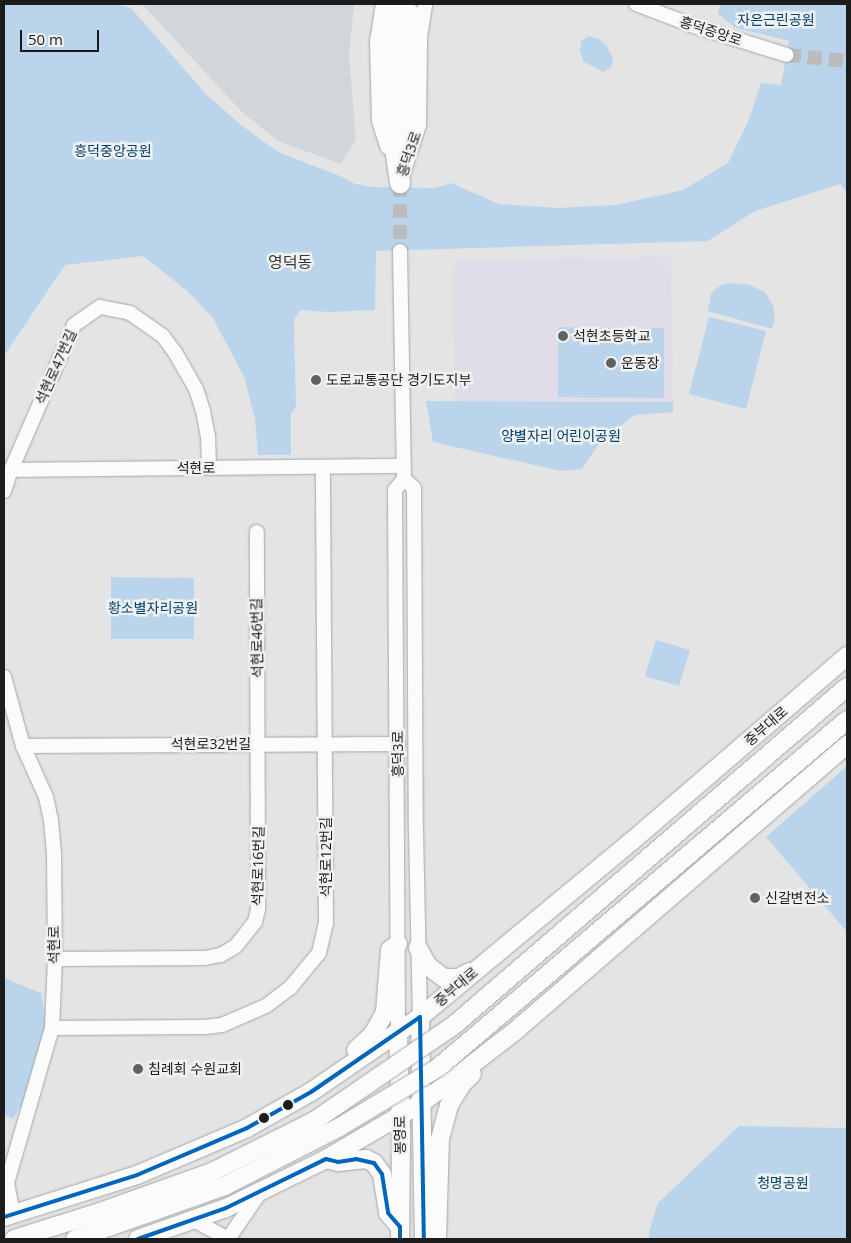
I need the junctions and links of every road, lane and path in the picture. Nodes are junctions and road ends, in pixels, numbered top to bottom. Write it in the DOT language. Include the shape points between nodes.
graph roads {
  1 [pos="397,4"];
  2 [pos="410,4"];
  3 [pos="425,4"];
  4 [pos="636,4"];
  5 [pos="382,8"];
  6 [pos="787,55"];
  7 [pos="400,183"];
  8 [pos="400,251"];
  9 [pos="323,467"];
  10 [pos="209,468"];
  11 [pos="11,470"];
  12 [pos="404,473"];
  13 [pos="4,491"];
  14 [pos="257,532"];
  15 [pos="847,656"];
  16 [pos="4,677"];
  17 [pos="847,687"];
  18 [pos="847,720"];
  19 [pos="325,743"];
  20 [pos="258,744"];
  21 [pos="398,744"];
  22 [pos="847,745"];
  23 [pos="23,746"];
  24 [pos="398,944"];
  25 [pos="418,948"];
  26 [pos="54,959"];
  27 [pos="475,970"];
  28 [pos="420,1016"];
  29 [pos="52,1028"];
  30 [pos="398,1032"];
  31 [pos="514,1032"];
  32 [pos="314,1090"];
  33 [pos="423,1102"];
  34 [pos="400,1116"];
  35 [pos="326,1159"];
  36 [pos="401,1166"];
  37 [pos="261,1191"];
  38 [pos="8,1215"];
  39 [pos="423,1219"];
  40 [pos="192,1220"];
  41 [pos="400,1233"];
  42 [pos="14,1239"];
  43 [pos="76,1239"];
  44 [pos="138,1239"];
  45 [pos="228,1239"];
  46 [pos="424,1239"];
  47 [pos="436,1239"];
  1 -- 7 [label="highway" via="391,56 391,120"];
  2 -- 7 [label="highway"];
  3 -- 7 [label="street, 흥덕3로" via="420,37 419,125"];
  4 -- 6 [label="street, 흥덕중앙로"];
  5 -- 7 [label="street, 흥덕3로" via="377,40 379,120"];
  8 -- 12 [label="street, 흥덕3로"];
  9 -- 10 [label="street, 석현로"];
  9 -- 12 [label="street, 석현로"];
  9 -- 19 [label="street, 석현로12번길"];
  10 -- 11 [label="street, 석현로"];
  10 -- 11 [label="street, 석현로47번길" via="203,411 196,389 176,354 163,336 130,313 100,307 74,325"];
  11 -- 13 [label="street"];
  12 -- 21 [label="street, 흥덕3로" via="395,490"];
  12 -- 25 [label="street, 흥덕3로" via="414,488"];
  14 -- 20 [label="street, 석현로46번길"];
  15 -- 27 [label="main road, 중부대로" via="632,841"];
  16 -- 23 [label="street, 석현로"];
  17 -- 42 [label="main road, bridge" via="453,1026 314,1121 212,1172"];
  18 -- 43 [label="main road, bridge" via="439,1067 338,1128 225,1186"];
  19 -- 20 [label="street, 석현로32번길"];
  19 -- 21 [label="street, 석현로32번길"];
  19 -- 29 [label="street, 석현로12번길" via="326,924 319,953 290,988 266,1006 222,1025"];
  20 -- 23 [label="street, 석현로32번길"];
  20 -- 26 [label="street, 석현로16번길" via="258,909 255,922 242,939 221,955 205,958"];
  21 -- 24 [label="street, 흥덕3로"];
  22 -- 31 [label="main road"];
  23 -- 26 [label="street, 석현로" via="46,797 51,820"];
  24 -- 30 [label="street, 흥덕3로"];
  24 -- 32 [label="main road" via="390,950 386,1012 373,1034"];
  25 -- 27 [label="main road" via="428,966 444,978 458,978"];
  25 -- 28 [label="street, 흥덕3로"];
  26 -- 29 [label="street, 석현로"];
  27 -- 28 [label="main road, 중부대로"];
  28 -- 30 [label="main road, 중부대로"];
  28 -- 33 [label="main road, 봉영로"];
  29 -- 38 [label="street, 석현로" via="7,1183"];
  30 -- 32 [label="main road, 중부대로"];
  30 -- 34 [label="main road, 봉영로"];
  31 -- 33 [label="main road"];
  31 -- 47 [label="main road" via="462,1084 449,1104 440,1139"];
  32 -- 38 [label="main road, 중부대로" via="246,1128 137,1175"];
  33 -- 34 [label="main road"];
  33 -- 39 [label="main road, 봉영로"];
  34 -- 35 [label="main road"];
  34 -- 36 [label="main road, 봉영로"];
  35 -- 37 [label="main road"];
  35 -- 41 [label="main road" via="338,1162 366,1159 374,1163 382,1174 388,1213"];
  36 -- 39 [label="main road" via="406,1163 412,1166 413,1214"];
  36 -- 41 [label="main road, 봉영로"];
  37 -- 40 [label="main road"];
  37 -- 45 [label="street"];
  39 -- 46 [label="main road, 봉영로"];
  40 -- 44 [label="main road"];
  40 -- 45 [label="street"];
}
